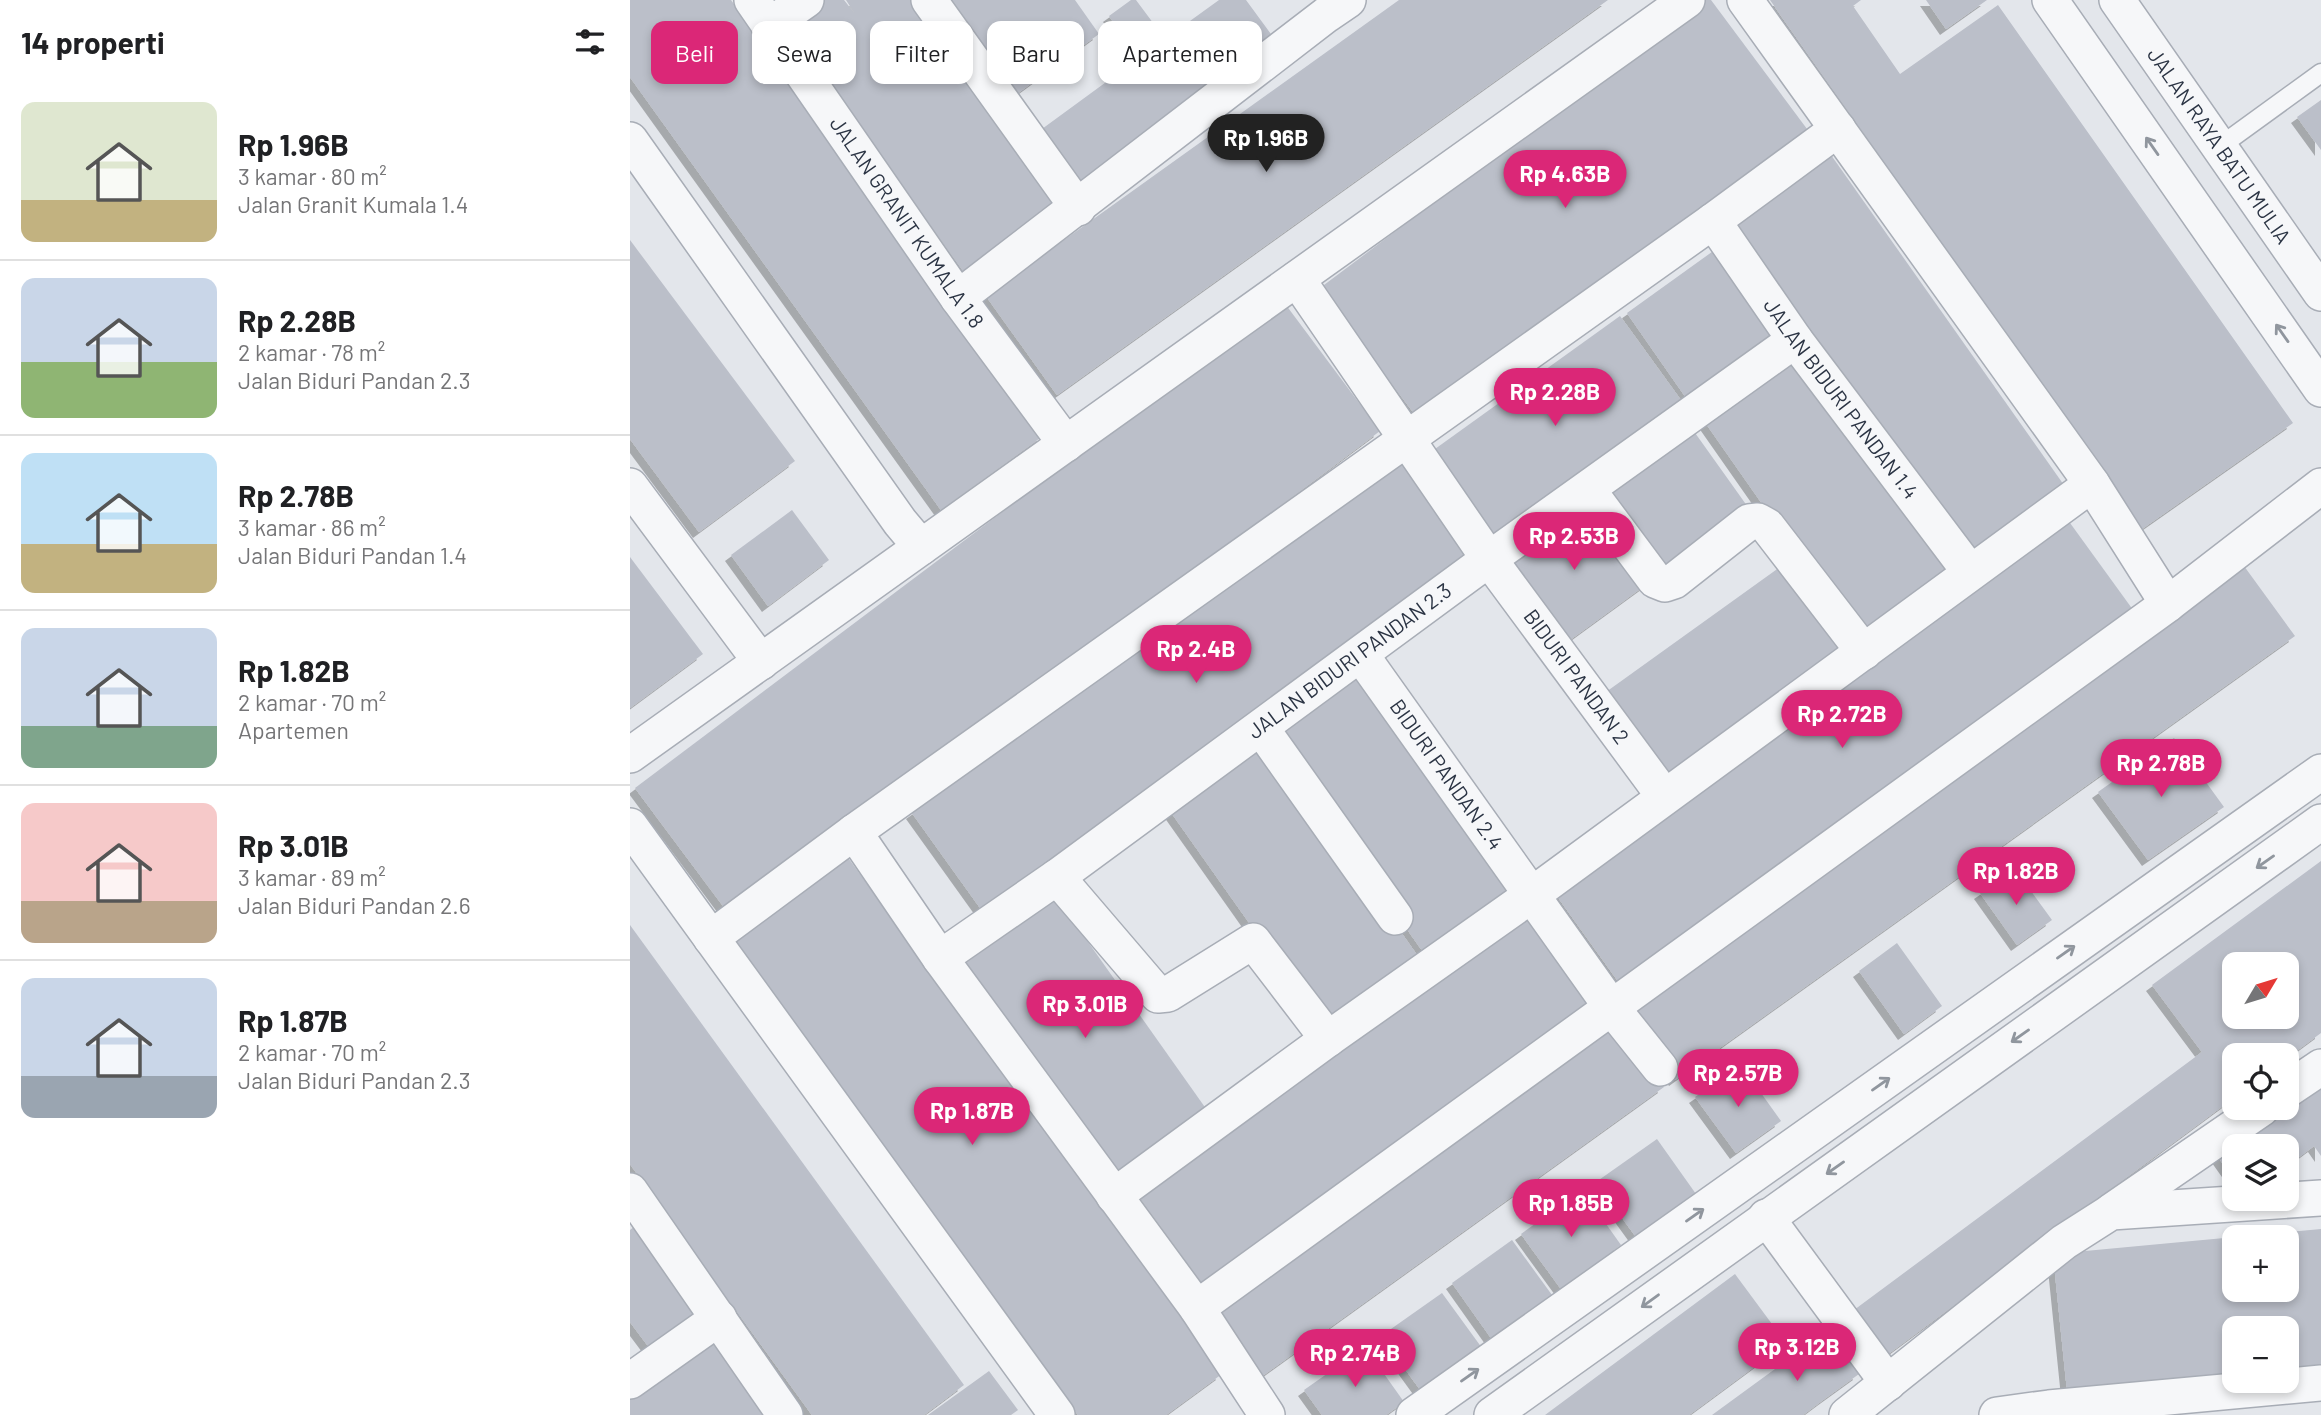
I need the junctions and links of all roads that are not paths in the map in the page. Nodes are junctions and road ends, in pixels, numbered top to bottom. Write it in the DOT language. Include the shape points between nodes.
graph roads {
  1 [pos="806,0"];
  2 [pos="929,0"];
  3 [pos="1687,0"];
  4 [pos="1745,0"];
  5 [pos="2050,0"];
  6 [pos="2117,0"];
  7 [pos="1325,5"];
  8 [pos="761,13"];
  9 [pos="2321,73"];
  10 [pos="1838,129"];
  11 [pos="630,140"];
  12 [pos="2219,147"];
  13 [pos="1078,208"];
  14 [pos="1713,221"];
  15 [pos="1297,279"];
  16 [pos="2321,293"];
  17 [pos="958,298"];
  18 [pos="1795,340"];
  19 [pos="2321,389"];
  20 [pos="1408,439"];
  21 [pos="1066,444"];
  22 [pos="2092,484"];
  23 [pos="630,486"];
  24 [pos="2321,486"];
  25 [pos="1588,489"];
  26 [pos="921,547"];
  27 [pos="1489,559"];
  28 [pos="1970,572"];
  29 [pos="2168,604"];
  30 [pos="1864,652"];
  31 [pos="1361,654"];
  32 [pos="761,663"];
  33 [pos="1261,728"];
  34 [pos="630,755"];
  35 [pos="2321,772"];
  36 [pos="1664,796"];
  37 [pos="2321,822"];
  38 [pos="630,826"];
  39 [pos="854,832"];
  40 [pos="1057,877"];
  41 [pos="1532,894"];
  42 [pos="1395,917"];
  43 [pos="711,937"];
  44 [pos="940,958"];
  45 [pos="1612,1008"];
  46 [pos="1328,1039"];
  47 [pos="2321,1067"];
  48 [pos="1660,1068"];
  49 [pos="2299,1082"];
  50 [pos="2245,1120"];
  51 [pos="1114,1196"];
  52 [pos="2321,1198"];
  53 [pos="636,1211"];
  54 [pos="2111,1212"];
  55 [pos="1766,1217"];
  56 [pos="1197,1308"];
  57 [pos="719,1318"];
  58 [pos="630,1381"];
  59 [pos="1888,1383"];
  60 [pos="2321,1383"];
  61 [pos="2050,1412"];
  62 [pos="1053,1414"];
  63 [pos="785,1415"];
  64 [pos="1267,1415"];
  65 [pos="1414,1415"];
  66 [pos="1492,1415"];
  67 [pos="1847,1415"];
  68 [pos="1997,1415"];
  1 -- 8 [label="street"];
  2 -- 13 [label="street"];
  3 -- 15 [label="street"];
  4 -- 10 [label="street"];
  19 -- 5 [label="street, one-way"];
  6 -- 12 [label="street, JALAN RAYA BATU MULIA"];
  7 -- 13 [label="street"];
  8 -- 17 [label="street, JALAN GRANIT KUMALA 1.8"];
  9 -- 12 [label="lane"];
  10 -- 14 [label="street"];
  10 -- 22 [label="street"];
  11 -- 26 [label="street"];
  12 -- 16 [label="street, JALAN RAYA BATU MULIA"];
  13 -- 17 [label="street"];
  14 -- 18 [label="street, JALAN BIDURI PANDAN 1.4"];
  14 -- 20 [label="street"];
  15 -- 20 [label="street, BIDURI PANDAN 2"];
  15 -- 21 [label="street"];
  17 -- 21 [label="street, JALAN GRANIT KUMALA 1.8"];
  18 -- 25 [label="street, JALAN BIDURI PANDAN 2.3"];
  18 -- 28 [label="street, JALAN BIDURI PANDAN 1.4"];
  20 -- 27 [label="street, BIDURI PANDAN 2"];
  20 -- 39 [label="street"];
  21 -- 26 [label="street"];
  22 -- 28 [label="street"];
  22 -- 29 [label="street"];
  23 -- 32 [label="street"];
  24 -- 29 [label="street"];
  25 -- 27 [label="street, JALAN BIDURI PANDAN 2.3"];
  25 -- 30 [label="street" via="1654,580 1665,584 1749,522 1767,526"];
  26 -- 32 [label="street"];
  27 -- 31 [label="street, JALAN BIDURI PANDAN 2.3"];
  27 -- 36 [label="street, BIDURI PANDAN 2"];
  28 -- 30 [label="street"];
  29 -- 45 [label="street"];
  30 -- 36 [label="street"];
  31 -- 33 [label="street, JALAN BIDURI PANDAN 2.3"];
  31 -- 41 [label="street, BIDURI PANDAN 2.4"];
  32 -- 34 [label="street"];
  33 -- 40 [label="street, JALAN BIDURI PANDAN 2.3"];
  33 -- 42 [label="street"];
  65 -- 35 [label="street, one-way"];
  36 -- 41 [label="street"];
  37 -- 55 [label="street, one-way"];
  38 -- 43 [label="street"];
  39 -- 43 [label="street"];
  39 -- 44 [label="street"];
  40 -- 44 [label="street, JALAN BIDURI PANDAN 2.3"];
  40 -- 46 [label="street" via="1158,995 1168,994 1253,941"];
  41 -- 45 [label="street, BIDURI PANDAN 2.4"];
  41 -- 46 [label="street"];
  43 -- 62 [label="street"];
  44 -- 51 [label="street"];
  45 -- 48 [label="street, BIDURI PANDAN 2.4"];
  45 -- 56 [label="street"];
  46 -- 51 [label="street"];
  47 -- 49 [label="street"];
  50 -- 54 [label="street"];
  51 -- 56 [label="street"];
  52 -- 54 [label="street"];
  53 -- 57 [label="street"];
  54 -- 59 [label="street" via="2064,1242"];
  55 -- 59 [label="street"];
  55 -- 66 [label="street, one-way"];
  56 -- 64 [label="street"];
  57 -- 58 [label="street"];
  57 -- 63 [label="street"];
  59 -- 67 [label="street"];
  60 -- 61 [label="street"];
  61 -- 68 [label="street"];
}
